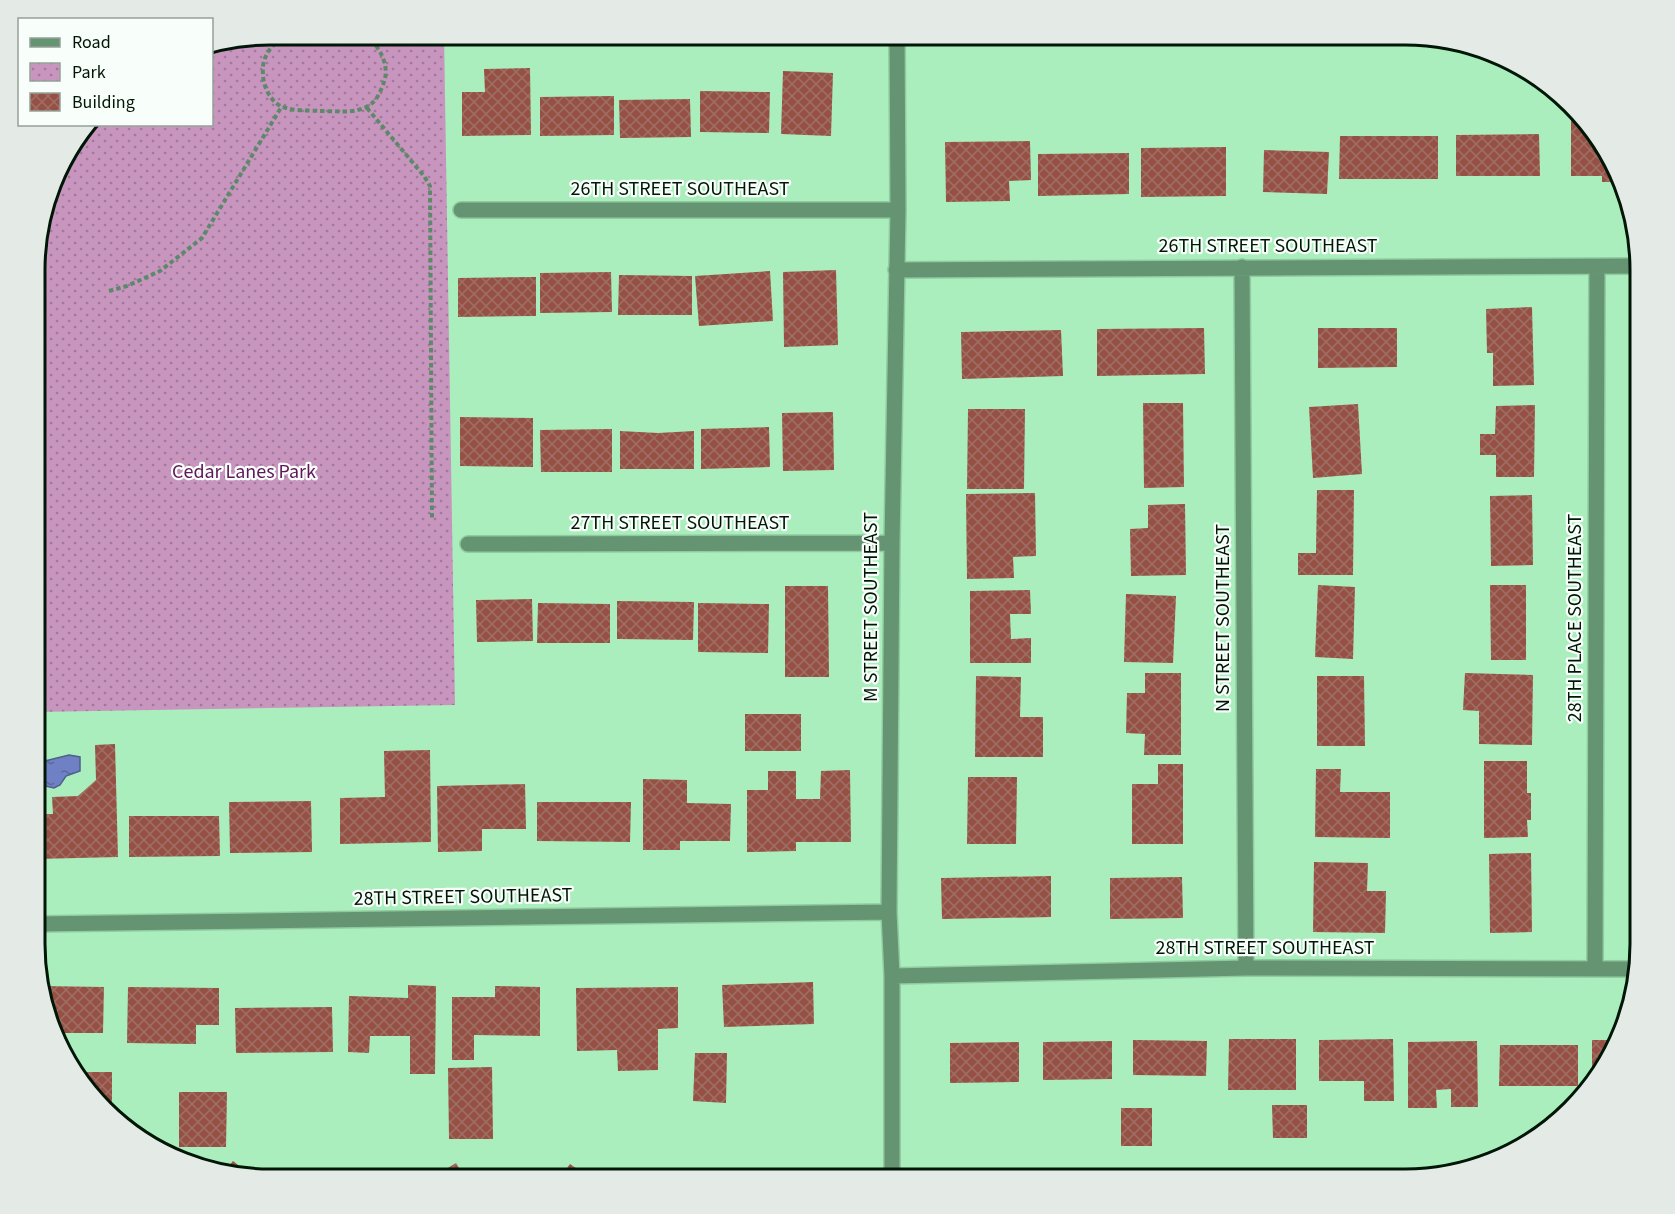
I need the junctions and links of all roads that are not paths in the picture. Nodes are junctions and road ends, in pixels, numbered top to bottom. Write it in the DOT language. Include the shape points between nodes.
graph roads {
  1 [pos="897,45"];
  2 [pos="462,210"];
  3 [pos="898,210"];
  4 [pos="1630,266"];
  5 [pos="1242,267"];
  6 [pos="1597,267"];
  7 [pos="896,270"];
  8 [pos="892,543"];
  9 [pos="468,544"];
  10 [pos="890,912"];
  11 [pos="45,924"];
  12 [pos="1246,968"];
  13 [pos="1595,969"];
  14 [pos="1629,969"];
  15 [pos="892,976"];
  16 [pos="892,1169"];
  1 -- 3 [label="street, M STREET SOUTHEAST"];
  2 -- 3 [label="street, 26TH STREET SOUTHEAST"];
  3 -- 7 [label="street, M STREET SOUTHEAST"];
  4 -- 6 [label="street, 26TH STREET SOUTHEAST"];
  5 -- 6 [label="street, 26TH STREET SOUTHEAST"];
  5 -- 7 [label="street, 26TH STREET SOUTHEAST"];
  5 -- 12 [label="street, N STREET SOUTHEAST"];
  6 -- 13 [label="street, 28TH PLACE SOUTHEAST"];
  7 -- 8 [label="street, M STREET SOUTHEAST"];
  8 -- 9 [label="street, 27TH STREET SOUTHEAST"];
  8 -- 10 [label="street, M STREET SOUTHEAST"];
  10 -- 11 [label="street, 28TH STREET SOUTHEAST"];
  10 -- 15 [label="street, M STREET SOUTHEAST"];
  12 -- 13 [label="street, 28TH STREET SOUTHEAST"];
  12 -- 15 [label="street, 28TH STREET SOUTHEAST"];
  13 -- 14 [label="street, 28TH STREET SOUTHEAST"];
  15 -- 16 [label="street, M STREET SOUTHEAST"];
}
